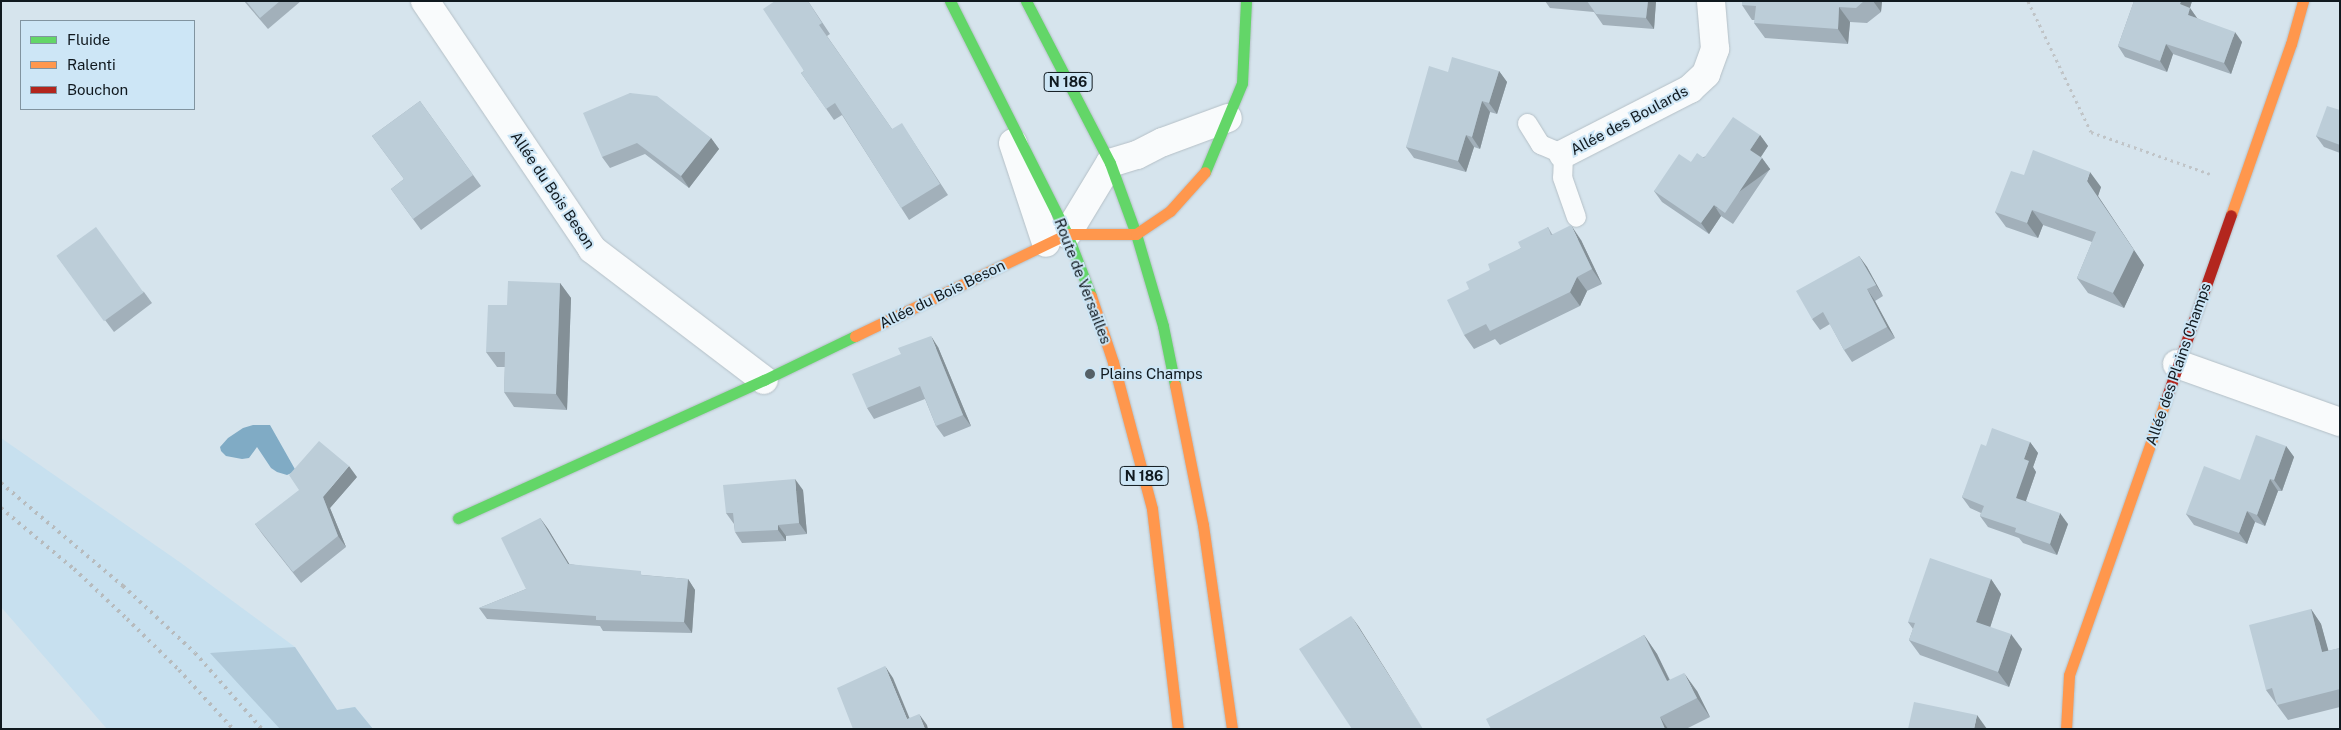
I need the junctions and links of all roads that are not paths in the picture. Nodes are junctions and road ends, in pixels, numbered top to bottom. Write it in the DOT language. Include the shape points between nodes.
graph roads {
  1 [pos="425,1"];
  2 [pos="950,1"];
  3 [pos="1026,1"];
  4 [pos="1246,1"];
  5 [pos="1711,1"];
  6 [pos="2303,1"];
  7 [pos="1001,104"];
  8 [pos="1228,118"];
  9 [pos="1527,123"];
  10 [pos="1563,154"];
  11 [pos="1110,163"];
  12 [pos="1576,217"];
  13 [pos="1136,234"];
  14 [pos="1056,239"];
  15 [pos="2178,364"];
  16 [pos="764,380"];
  17 [pos="2340,422"];
  18 [pos="458,518"];
  19 [pos="1178,729"];
  20 [pos="1232,729"];
  21 [pos="2066,729"];
  1 -- 16 [label="street, Allée du Bois Beson" via="592,249"];
  2 -- 7 [label="street"];
  3 -- 11 [label="street, N 186"];
  4 -- 8 [label="street" via="1242,84"];
  5 -- 10 [label="street, Allée des Boulards" via="1715,49 1706,74 1690,89"];
  6 -- 15 [label="street, Allée des Plains Champs" via="2291,44"];
  7 -- 14 [label="street"];
  8 -- 11 [label="street"];
  8 -- 13 [label="street" via="1205,173 1170,211"];
  9 -- 10 [label="lane, Allée des Boulards" via="1540,144"];
  10 -- 12 [label="lane, Allée des Boulards" via="1562,177"];
  11 -- 13 [label="street, N 186"];
  11 -- 14 [label="street"];
  13 -- 14 [label="street"];
  13 -- 20 [label="street, N 186" via="1163,326 1203,525"];
  14 -- 16 [label="street, Allée du Bois Beson"];
  14 -- 19 [label="street, Route de Versailles / N 186" via="1102,324 1152,509"];
  15 -- 17 [label="street"];
  15 -- 21 [label="street, Allée des Plains Champs" via="2069,675"];
  16 -- 18 [label="street, Allée du Bois Beson"];
}
